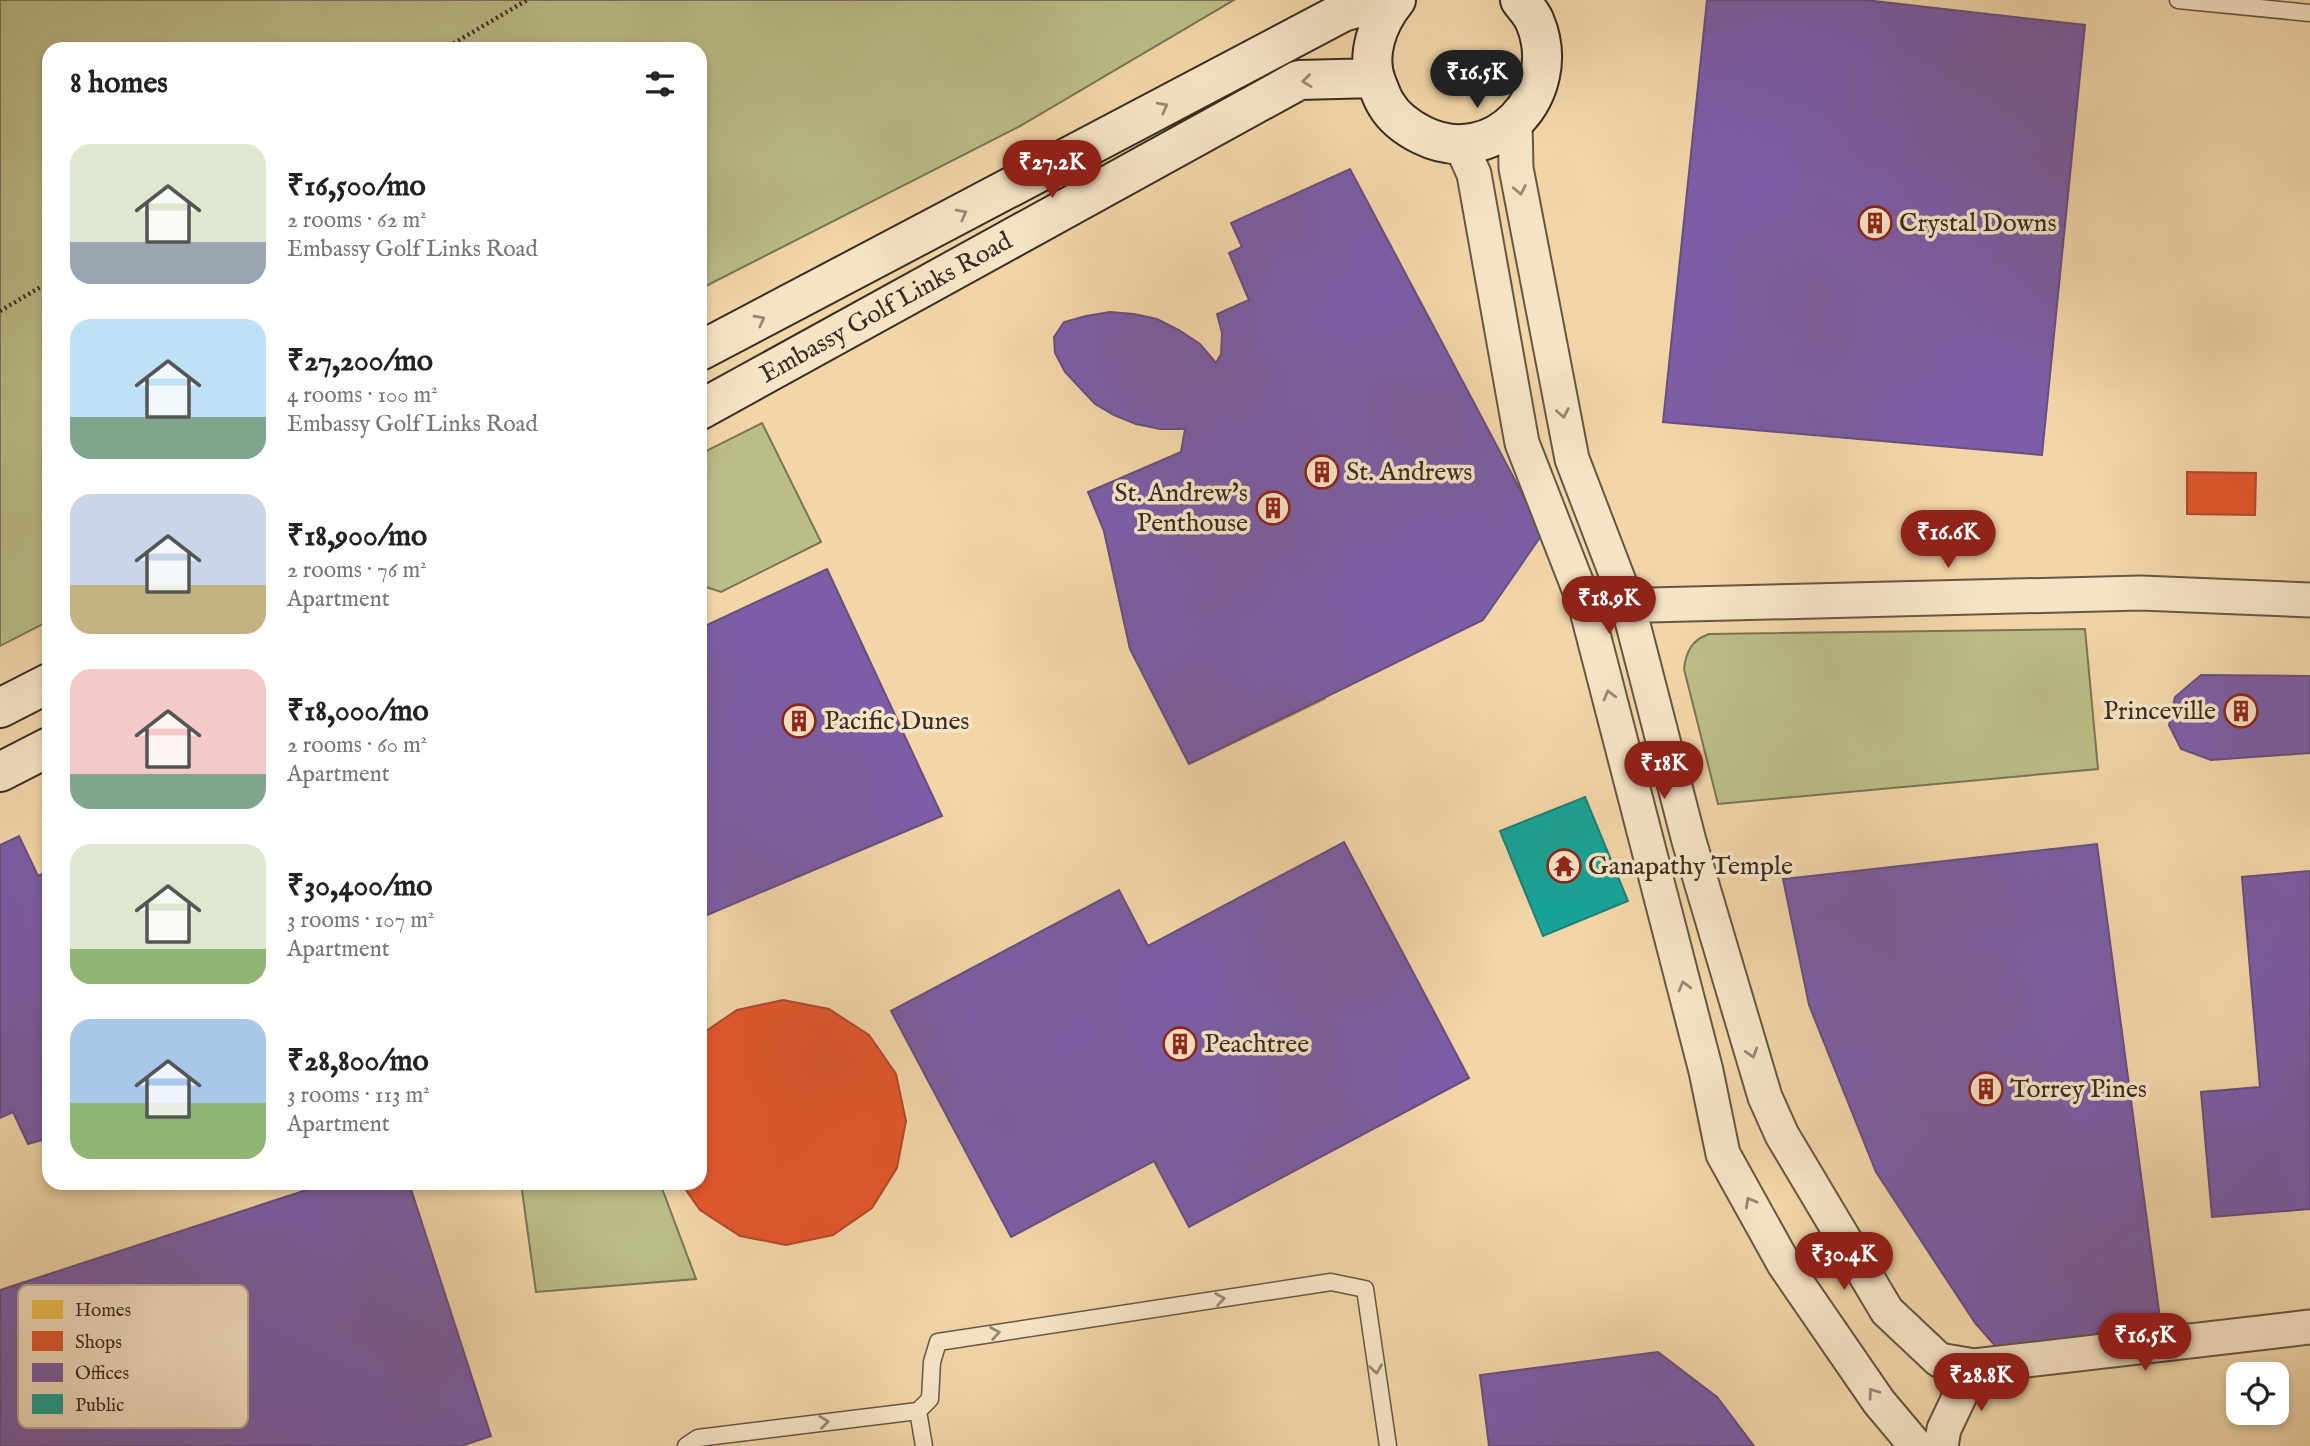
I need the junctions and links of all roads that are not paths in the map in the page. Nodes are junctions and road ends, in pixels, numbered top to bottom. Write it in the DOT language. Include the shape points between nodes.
graph roads {
  1 [pos="1384,0"];
  2 [pos="1396,0"];
  3 [pos="2178,0"];
  4 [pos="1529,7"];
  5 [pos="2310,13"];
  6 [pos="1375,78"];
  7 [pos="1515,122"];
  8 [pos="1460,143"];
  9 [pos="707,347"];
  10 [pos="707,406"];
  11 [pos="2310,600"];
  12 [pos="1628,605"];
  13 [pos="1586,607"];
  14 [pos="42,687"];
  15 [pos="0,708"];
  16 [pos="42,751"];
  17 [pos="0,772"];
  18 [pos="2310,1327"];
  19 [pos="1974,1366"];
  20 [pos="918,1411"];
  21 [pos="686,1446"];
  22 [pos="924,1446"];
  23 [pos="1388,1446"];
  24 [pos="1916,1446"];
  25 [pos="1941,1446"];
  9 -- 1 [label="street, Embassy Golf Links Road, one-way" via="1343,12"];
  2 -- 6 [label="street" via="1376,33"];
  3 -- 5 [label="lane"];
  4 -- 7 [label="street" via="1542,46 1541,74 1533,100"];
  6 -- 8 [label="street" via="1386,105 1406,127 1433,140"];
  6 -- 10 [label="street, Embassy Golf Links Road, one-way" via="1299,80"];
  7 -- 8 [label="street" via="1491,138"];
  7 -- 12 [label="street, one-way" via="1516,168 1572,459"];
  8 -- 13 [label="street" via="1474,174 1522,443"];
  11 -- 12 [label="street" via="2141,593"];
  12 -- 13 [label="street"];
  12 -- 19 [label="street, one-way" via="1689,841 1765,1097 1782,1135 1887,1311 1939,1360"];
  24 -- 13 [label="street, one-way" via="1879,1402 1784,1265 1723,1154 1703,1058"];
  14 -- 15 [label="street"];
  16 -- 17 [label="street"];
  18 -- 19 [label="street"];
  19 -- 25 [label="street" via="1944,1429"];
  21 -- 20 [label="lane, one-way" via="698,1438"];
  20 -- 22 [label="lane"];
  20 -- 23 [label="lane, one-way" via="930,1399 938,1342 1331,1282 1365,1289"];
}
